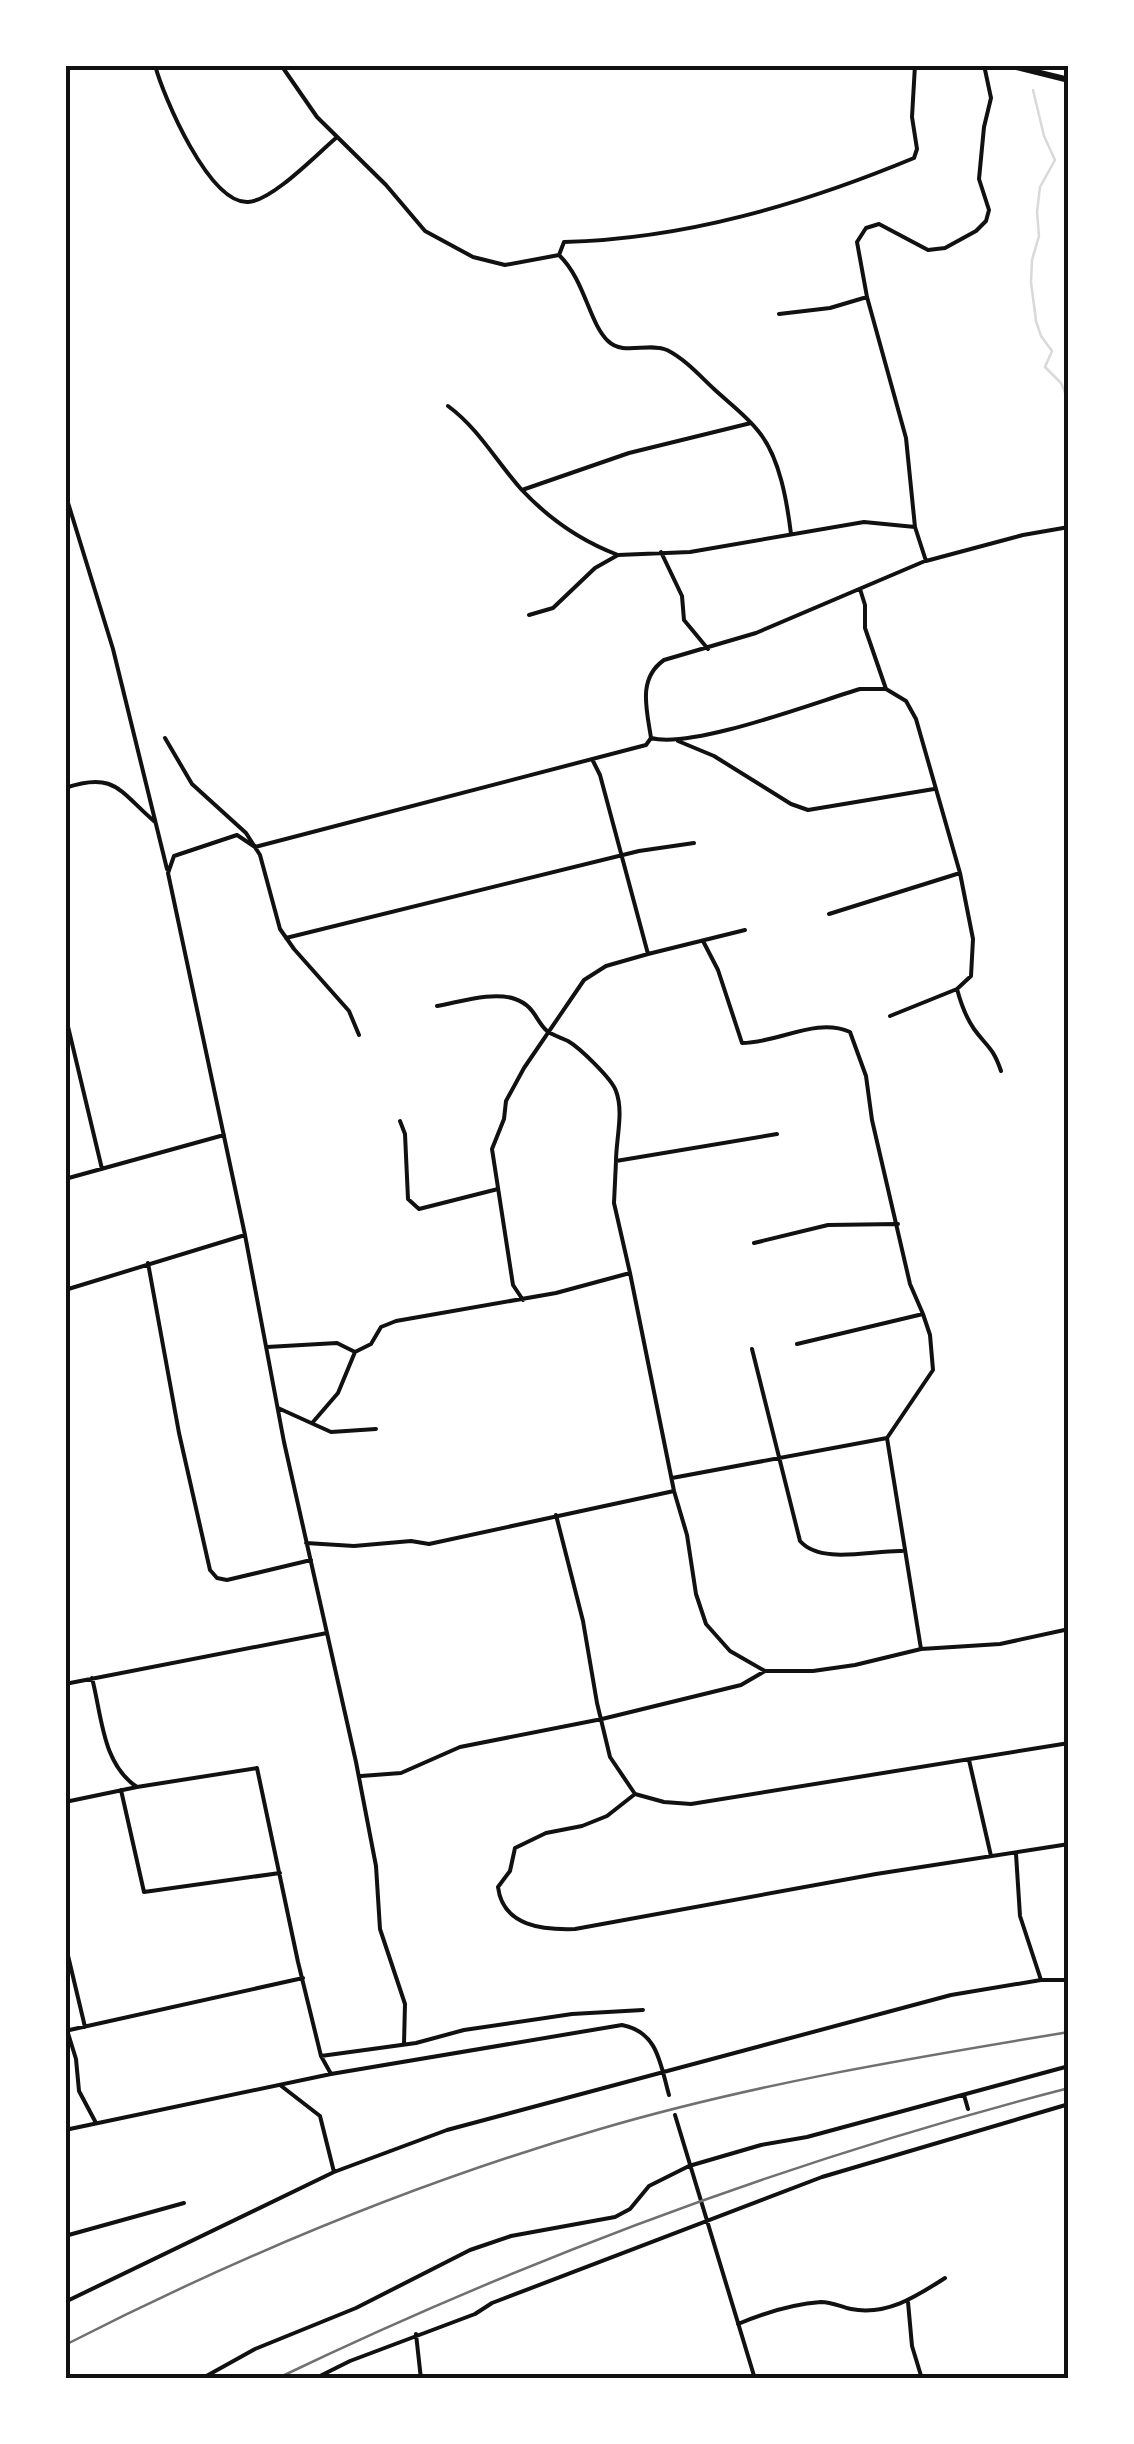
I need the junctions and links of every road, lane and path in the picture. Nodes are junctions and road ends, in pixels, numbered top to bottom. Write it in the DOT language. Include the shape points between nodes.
graph roads {
  1 [pos="155,65"];
  2 [pos="281,65"];
  3 [pos="915,65"];
  4 [pos="984,65"];
  5 [pos="1008,65"];
  6 [pos="1030,67"];
  7 [pos="1069,80"];
  8 [pos="336,138"];
  9 [pos="559,255"];
  10 [pos="867,297"];
  11 [pos="780,314"];
  12 [pos="448,406"];
  13 [pos="751,423"];
  14 [pos="522,490"];
  15 [pos="65,493"];
  16 [pos="915,526"];
  17 [pos="1069,526"];
  18 [pos="791,534"];
  19 [pos="660,552"];
  20 [pos="618,555"];
  21 [pos="926,560"];
  22 [pos="860,589"];
  23 [pos="529,615"];
  24 [pos="708,648"];
  25 [pos="886,689"];
  26 [pos="166,738"];
  27 [pos="650,738"];
  28 [pos="678,740"];
  29 [pos="592,759"];
  30 [pos="65,788"];
  31 [pos="936,789"];
  32 [pos="155,822"];
  33 [pos="694,843"];
  34 [pos="255,848"];
  35 [pos="623,856"];
  36 [pos="168,873"];
  37 [pos="960,873"];
  38 [pos="829,914"];
  39 [pos="745,930"];
  40 [pos="286,938"];
  41 [pos="703,940"];
  42 [pos="648,954"];
  43 [pos="957,990"];
  44 [pos="437,1006"];
  45 [pos="65,1014"];
  46 [pos="890,1016"];
  47 [pos="548,1032"];
  48 [pos="359,1035"];
  49 [pos="1002,1071"];
  50 [pos="400,1121"];
  51 [pos="777,1134"];
  52 [pos="224,1135"];
  53 [pos="616,1162"];
  54 [pos="102,1169"];
  55 [pos="65,1179"];
  56 [pos="498,1189"];
  57 [pos="898,1224"];
  58 [pos="245,1234"];
  59 [pos="754,1244"];
  60 [pos="148,1263"];
  61 [pos="630,1274"];
  62 [pos="65,1290"];
  63 [pos="522,1300"];
  64 [pos="923,1314"];
  65 [pos="797,1344"];
  66 [pos="266,1347"];
  67 [pos="752,1349"];
  68 [pos="355,1352"];
  69 [pos="278,1408"];
  70 [pos="313,1422"];
  71 [pos="376,1430"];
  72 [pos="887,1438"];
  73 [pos="781,1457"];
  74 [pos="672,1478"];
  75 [pos="674,1491"];
  76 [pos="556,1516"];
  77 [pos="306,1543"];
  78 [pos="904,1550"];
  79 [pos="310,1560"];
  80 [pos="1069,1629"];
  81 [pos="327,1632"];
  82 [pos="921,1649"];
  83 [pos="765,1671"];
  84 [pos="92,1678"];
  85 [pos="65,1684"];
  86 [pos="602,1719"];
  87 [pos="1069,1743"];
  88 [pos="968,1760"];
  89 [pos="359,1776"];
  90 [pos="137,1787"];
  91 [pos="121,1790"];
  92 [pos="635,1794"];
  93 [pos="65,1802"];
  94 [pos="1069,1844"];
  95 [pos="1016,1854"];
  96 [pos="991,1856"];
  97 [pos="280,1873"];
  98 [pos="65,1943"];
  99 [pos="303,1978"];
  100 [pos="1041,1980"];
  101 [pos="1069,1980"];
  102 [pos="643,2010"];
  103 [pos="86,2027"];
  104 [pos="66,2030"];
  105 [pos="404,2044"];
  106 [pos="321,2056"];
  107 [pos="1069,2066"];
  108 [pos="662,2070"];
  109 [pos="331,2074"];
  110 [pos="280,2085"];
  111 [pos="964,2094"];
  112 [pos="669,2095"];
  113 [pos="1069,2104"];
  114 [pos="968,2109"];
  115 [pos="675,2115"];
  116 [pos="972,2122"];
  117 [pos="96,2124"];
  118 [pos="65,2130"];
  119 [pos="974,2132"];
  120 [pos="690,2166"];
  121 [pos="334,2172"];
  122 [pos="184,2203"];
  123 [pos="706,2221"];
  124 [pos="65,2236"];
  125 [pos="945,2278"];
  126 [pos="65,2302"];
  127 [pos="908,2302"];
  128 [pos="738,2324"];
  129 [pos="416,2334"];
  130 [pos="201,2379"];
  131 [pos="314,2379"];
  132 [pos="421,2379"];
  133 [pos="754,2379"];
  134 [pos="922,2379"];
  1 -- 8 [label="street" via="204,171 241,202 271,192"];
  2 -- 8 [label="street"];
  3 -- 9 [label="street" via="914,158 756,214 564,242"];
  4 -- 10 [label="street" via="991,98 979,179 986,222 945,248 928,250 879,224 866,228 857,242"];
  5 -- 6 [label="main road"];
  6 -- 7 [label="main road"];
  8 -- 9 [label="street" via="435,238 505,266"];
  9 -- 13 [label="street" via="605,339 617,348 667,350"];
  10 -- 11 [label="street"];
  10 -- 16 [label="street" via="902,416"];
  12 -- 14 [label="street"];
  13 -- 14 [label="street" via="629,453"];
  13 -- 18 [label="street" via="776,466"];
  14 -- 20 [label="street" via="583,542"];
  15 -- 32 [label="street" via="113,649"];
  16 -- 18 [label="street" via="864,522"];
  16 -- 21 [label="street"];
  17 -- 21 [label="street"];
  18 -- 19 [label="street"];
  19 -- 20 [label="street"];
  19 -- 24 [label="street" via="682,596 684,620"];
  20 -- 23 [label="street" via="552,608"];
  21 -- 22 [label="street"];
  22 -- 24 [label="street"];
  22 -- 25 [label="street"];
  24 -- 27 [label="street" via="652,668 645,688"];
  25 -- 28 [label="street" via="860,689"];
  25 -- 31 [label="street" via="906,701 916,719"];
  26 -- 34 [label="street" via="192,784"];
  27 -- 28 [label="street"];
  27 -- 29 [label="street" via="646,745"];
  28 -- 31 [label="street" via="808,810"];
  29 -- 34 [label="street"];
  29 -- 35 [label="street"];
  30 -- 32 [label="street" via="93,778 111,784"];
  31 -- 37 [label="street"];
  32 -- 36 [label="street"];
  33 -- 35 [label="street"];
  34 -- 36 [label="street" via="237,835 174,856"];
  34 -- 40 [label="street"];
  35 -- 40 [label="street"];
  35 -- 42 [label="street"];
  36 -- 52 [label="street"];
  37 -- 38 [label="street"];
  37 -- 43 [label="street" via="974,953 971,976"];
  39 -- 41 [label="street"];
  40 -- 48 [label="street" via="349,1011"];
  41 -- 42 [label="street"];
  41 -- 57 [label="street" via="742,1043 823,1026 850,1032"];
  42 -- 47 [label="street" via="584,980"];
  43 -- 46 [label="street"];
  43 -- 49 [label="street"];
  44 -- 47 [label="street" via="512,998 537,1014"];
  45 -- 54 [label="street"];
  47 -- 53 [label="street" via="574,1045 616,1091"];
  47 -- 56 [label="street" via="506,1102 492,1149"];
  50 -- 56 [label="street" via="408,1199 419,1208"];
  51 -- 53 [label="street"];
  52 -- 54 [label="street"];
  52 -- 58 [label="street"];
  53 -- 61 [label="street" via="614,1203"];
  54 -- 55 [label="street"];
  56 -- 63 [label="street"];
  57 -- 59 [label="street" via="828,1225"];
  57 -- 64 [label="street"];
  58 -- 60 [label="street"];
  58 -- 66 [label="street"];
  60 -- 62 [label="street"];
  60 -- 79 [label="street" via="210,1570 227,1580"];
  61 -- 63 [label="street"];
  61 -- 74 [label="street"];
  63 -- 68 [label="street" via="396,1321"];
  64 -- 65 [label="street"];
  64 -- 72 [label="street" via="933,1370"];
  66 -- 68 [label="street" via="337,1343"];
  66 -- 69 [label="street"];
  67 -- 73 [label="street"];
  68 -- 70 [label="street" via="338,1393"];
  69 -- 70 [label="street"];
  69 -- 77 [label="street"];
  70 -- 71 [label="street" via="331,1432"];
  72 -- 73 [label="street"];
  72 -- 78 [label="street"];
  73 -- 74 [label="street"];
  73 -- 78 [label="street" via="800,1541 808,1550"];
  74 -- 75 [label="street"];
  75 -- 76 [label="street"];
  75 -- 83 [label="street" via="706,1624 730,1651"];
  76 -- 77 [label="street" via="429,1544"];
  76 -- 86 [label="street"];
  77 -- 79 [label="street"];
  78 -- 82 [label="street"];
  79 -- 81 [label="street"];
  80 -- 82 [label="street" via="1000,1644"];
  81 -- 84 [label="street"];
  81 -- 89 [label="street"];
  82 -- 83 [label="street" via="855,1666"];
  83 -- 86 [label="street" via="741,1685"];
  84 -- 85 [label="street"];
  84 -- 90 [label="street" via="115,1766"];
  86 -- 89 [label="street" via="460,1748 400,1773"];
  86 -- 92 [label="street" via="610,1757"];
  87 -- 88 [label="street"];
  88 -- 92 [label="street" via="692,1804"];
  88 -- 96 [label="street"];
  89 -- 105 [label="street" via="380,1929 405,2004"];
  90 -- 91 [label="street"];
  90 -- 97 [label="street" via="257,1768"];
  91 -- 93 [label="street"];
  91 -- 97 [label="street" via="144,1892"];
  92 -- 96 [label="street" via="608,1816 515,1848 498,1887 500,1902 538,1930 575,1930"];
  94 -- 95 [label="street"];
  95 -- 96 [label="street"];
  95 -- 100 [label="street" via="1020,1916"];
  97 -- 99 [label="street"];
  98 -- 103 [label="street"];
  99 -- 103 [label="street"];
  99 -- 106 [label="street"];
  100 -- 101 [label="street"];
  100 -- 108 [label="street" via="951,1996"];
  102 -- 105 [label="street" via="572,2014"];
  103 -- 104 [label="street"];
  104 -- 117 [label="street" via="79,2091"];
  105 -- 106 [label="street"];
  106 -- 109 [label="street"];
  107 -- 111 [label="street"];
  108 -- 109 [label="street" via="641,2029 622,2026"];
  108 -- 112 [label="street"];
  108 -- 121 [label="street" via="447,2130"];
  109 -- 110 [label="street"];
  110 -- 117 [label="street"];
  110 -- 121 [label="street" via="320,2116"];
  111 -- 114 [label="street"];
  111 -- 120 [label="street"];
  113 -- 119 [label="street"];
  115 -- 120 [label="street"];
  116 -- 119 [label="street"];
  117 -- 118 [label="street"];
  119 -- 123 [label="street" via="822,2177"];
  120 -- 123 [label="street"];
  120 -- 130 [label="street" via="650,2186 615,2217 470,2250"];
  121 -- 126 [label="street"];
  122 -- 124 [label="street"];
  123 -- 128 [label="street"];
  123 -- 129 [label="street"];
  125 -- 127 [label="street"];
  127 -- 128 [label="street" via="854,2310 825,2302"];
  127 -- 134 [label="street"];
  128 -- 133 [label="street"];
  129 -- 131 [label="street"];
  129 -- 132 [label="street"];
}
